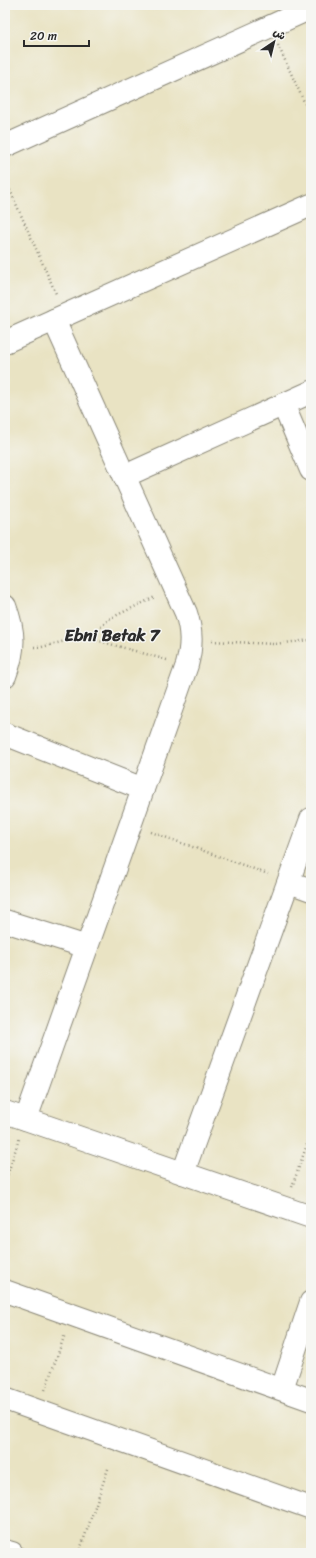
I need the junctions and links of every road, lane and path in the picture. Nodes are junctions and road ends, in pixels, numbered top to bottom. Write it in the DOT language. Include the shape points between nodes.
graph roads {
  1 [pos="311,8"];
  2 [pos="270,27"];
  3 [pos="311,117"];
  4 [pos="5,146"];
  5 [pos="5,179"];
  6 [pos="311,205"];
  7 [pos="60,318"];
  8 [pos="5,342"];
  9 [pos="311,392"];
  10 [pos="283,404"];
  11 [pos="311,470"];
  12 [pos="125,476"];
  13 [pos="176,589"];
  14 [pos="5,606"];
  15 [pos="89,638"];
  16 [pos="191,639"];
  17 [pos="311,640"];
  18 [pos="13,645"];
  19 [pos="187,665"];
  20 [pos="5,676"];
  21 [pos="5,734"];
  22 [pos="143,789"];
  23 [pos="311,819"];
  24 [pos="131,825"];
  25 [pos="289,882"];
  26 [pos="311,890"];
  27 [pos="5,921"];
  28 [pos="87,947"];
  29 [pos="5,1112"];
  30 [pos="26,1119"];
  31 [pos="311,1133"];
  32 [pos="183,1173"];
  33 [pos="5,1182"];
  34 [pos="285,1208"];
  35 [pos="311,1217"];
  36 [pos="5,1291"];
  37 [pos="311,1302"];
  38 [pos="72,1315"];
  39 [pos="282,1389"];
  40 [pos="5,1399"];
  41 [pos="311,1400"];
  42 [pos="38,1410"];
  43 [pos="109,1466"];
  44 [pos="311,1508"];
  45 [pos="5,1551"];
  46 [pos="12,1553"];
  47 [pos="79,1553"];
  1 -- 2 [label="street"];
  2 -- 3 [label="path"];
  2 -- 4 [label="street"];
  5 -- 7 [label="path"];
  6 -- 7 [label="street"];
  7 -- 8 [label="street"];
  7 -- 12 [label="street"];
  9 -- 10 [label="street"];
  10 -- 11 [label="street"];
  10 -- 12 [label="street"];
  12 -- 13 [label="street"];
  13 -- 15 [label="path" via="121,612 98,628"];
  13 -- 16 [label="street" via="190,625"];
  14 -- 18 [label="street" via="12,624"];
  15 -- 18 [label="path" via="42,647"];
  15 -- 19 [label="path"];
  16 -- 17 [label="path" via="274,644"];
  16 -- 19 [label="street"];
  18 -- 20 [label="street"];
  19 -- 22 [label="street"];
  21 -- 22 [label="street"];
  22 -- 24 [label="street"];
  23 -- 25 [label="street"];
  24 -- 25 [label="path"];
  24 -- 28 [label="street"];
  25 -- 26 [label="street"];
  25 -- 32 [label="street"];
  27 -- 28 [label="street"];
  28 -- 30 [label="street"];
  29 -- 30 [label="street"];
  30 -- 32 [label="street"];
  30 -- 33 [label="path"];
  31 -- 34 [label="path"];
  32 -- 34 [label="street"];
  34 -- 35 [label="street"];
  36 -- 38 [label="street"];
  37 -- 39 [label="street"];
  38 -- 39 [label="street"];
  38 -- 42 [label="path"];
  39 -- 41 [label="street"];
  40 -- 42 [label="street"];
  42 -- 44 [label="street"];
  43 -- 47 [label="path"];
  45 -- 46 [label="street"];
}
